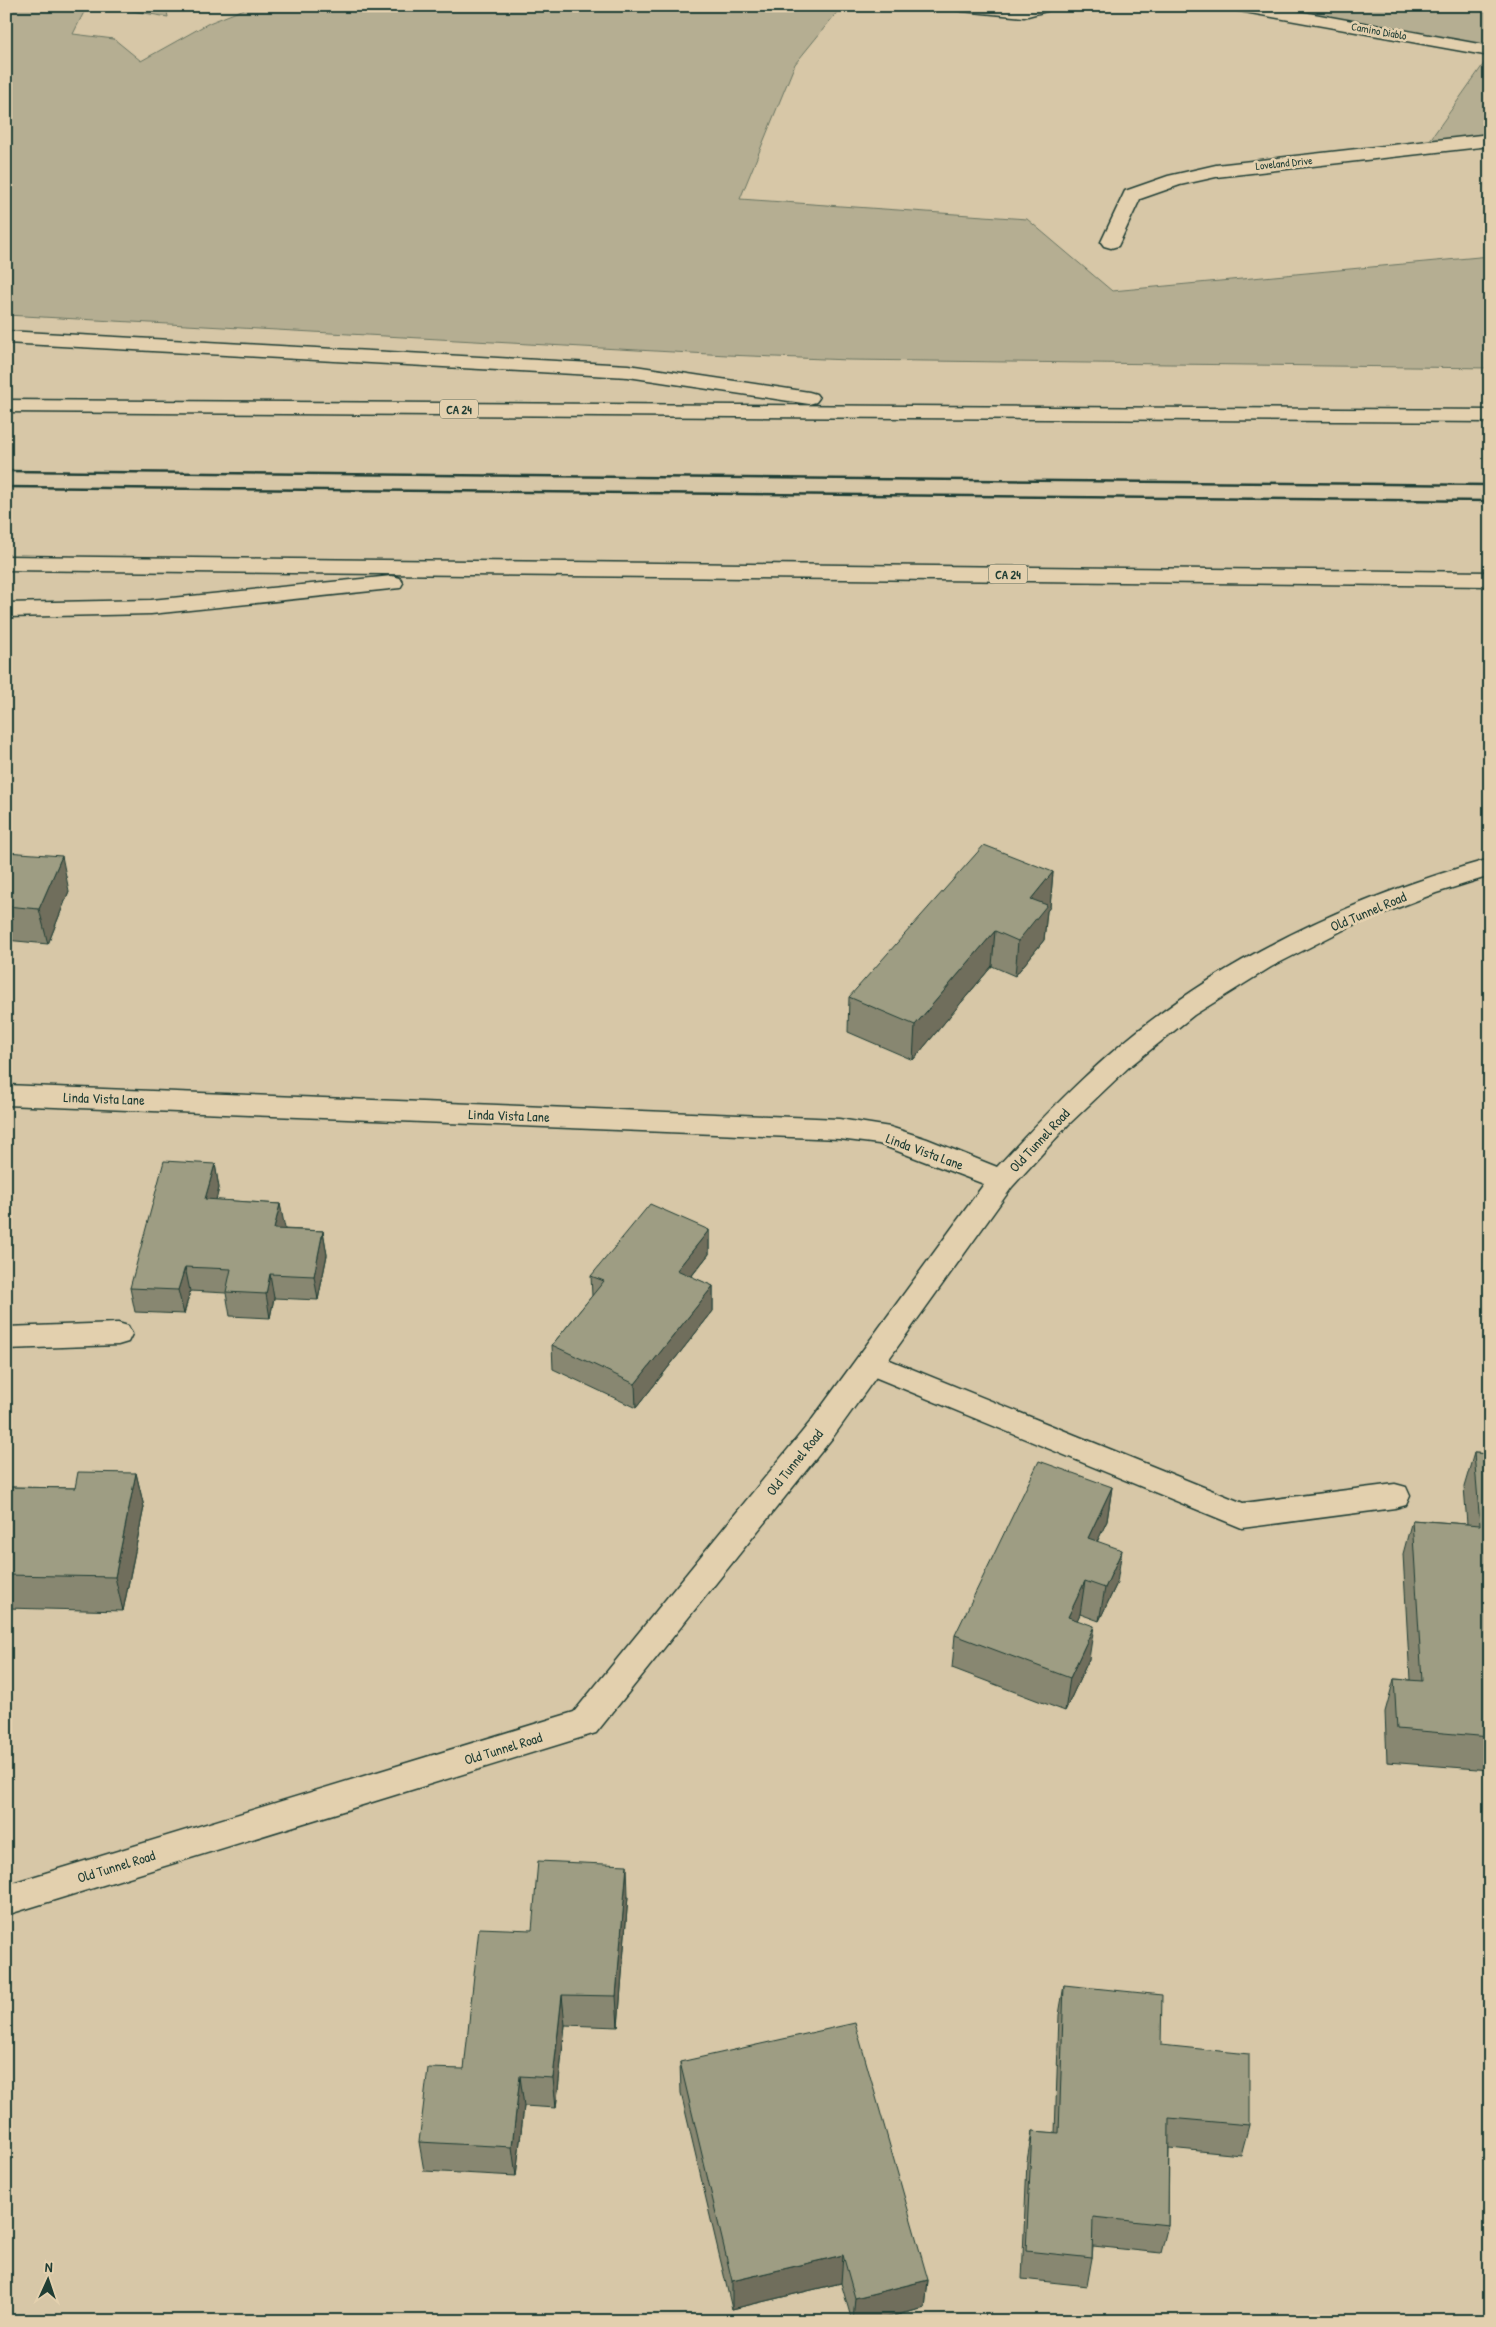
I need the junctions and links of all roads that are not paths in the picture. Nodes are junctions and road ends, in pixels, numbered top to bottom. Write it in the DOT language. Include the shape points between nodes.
graph roads {
  1 [pos="962,6"];
  2 [pos="1044,6"];
  3 [pos="1239,6"];
  4 [pos="1490,51"];
  5 [pos="1490,140"];
  6 [pos="1111,242"];
  7 [pos="6,337"];
  8 [pos="6,406"];
  9 [pos="912,414"];
  10 [pos="1490,416"];
  11 [pos="6,563"];
  12 [pos="525,570"];
  13 [pos="1490,579"];
  14 [pos="6,610"];
  15 [pos="1490,867"];
  16 [pos="6,1095"];
  17 [pos="1002,1180"];
  18 [pos="118,1334"];
  19 [pos="6,1338"];
  20 [pos="870,1363"];
  21 [pos="1395,1496"];
  22 [pos="6,1900"];
  1 -- 2 [label="main road" via="1024,12"];
  3 -- 4 [label="main road, Camino Diablo"];
  5 -- 6 [label="main road, Loveland Drive" via="1216,171 1175,180 1132,195"];
  7 -- 9 [label="main road" via="628,371"];
  8 -- 9 [label="main road, CA 24"];
  9 -- 10 [label="main road, CA 24"];
  11 -- 12 [label="main road, CA 24"];
  12 -- 13 [label="main road, CA 24"];
  12 -- 14 [label="main road" via="151,607"];
  15 -- 17 [label="main road, Old Tunnel Road" via="1427,887 1344,920 1262,961 1185,1009 1120,1060 1058,1118"];
  16 -- 17 [label="main road, Linda Vista Lane" via="839,1129 880,1134"];
  17 -- 20 [label="main road, Old Tunnel Road"];
  18 -- 19 [label="main road"];
  20 -- 21 [label="main road" via="1242,1516"];
  20 -- 22 [label="main road, Old Tunnel Road" via="822,1428 585,1723"];
}
